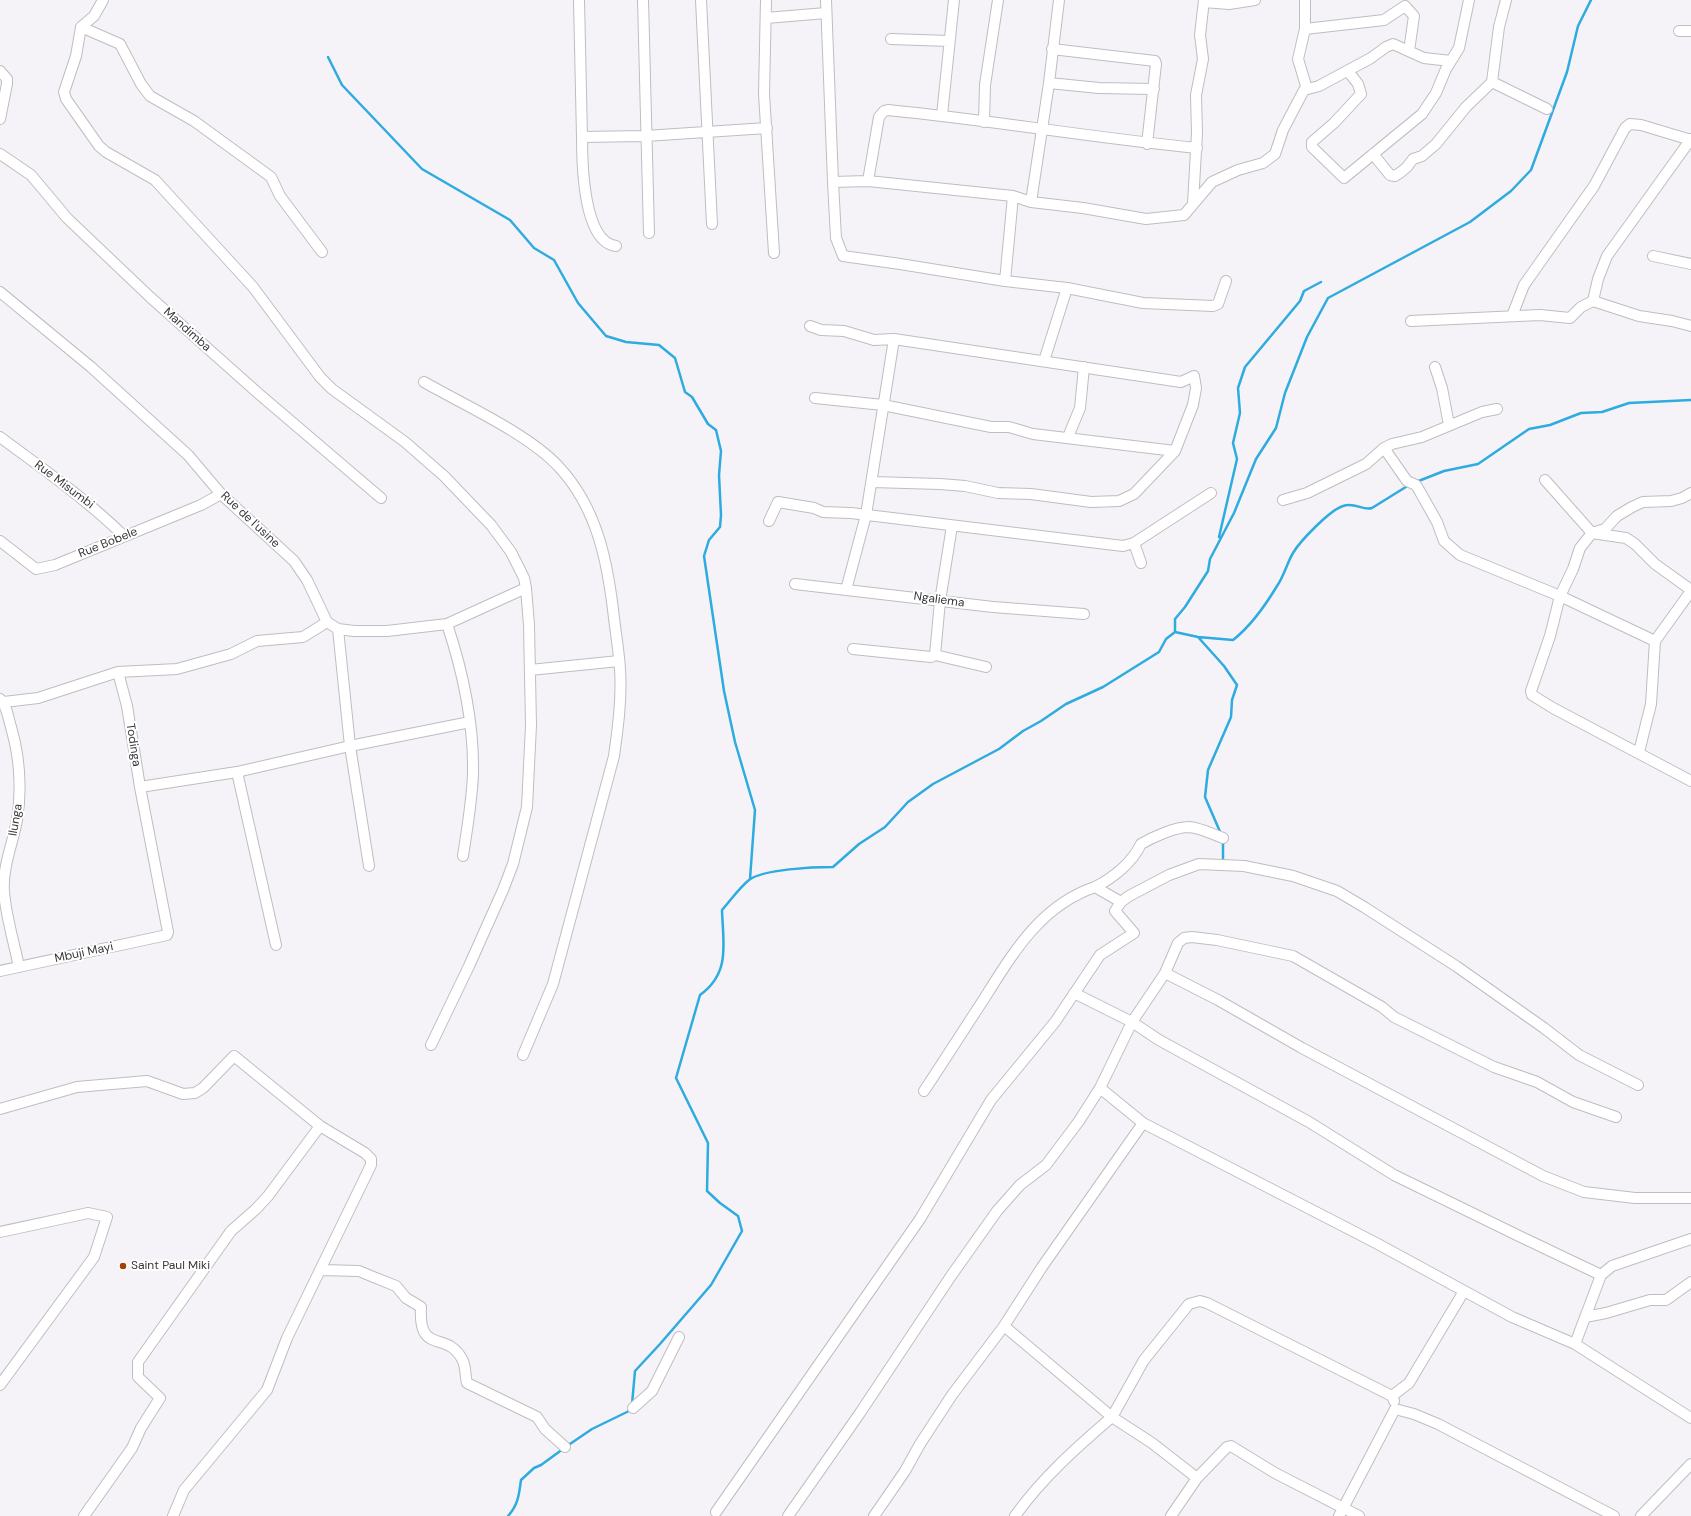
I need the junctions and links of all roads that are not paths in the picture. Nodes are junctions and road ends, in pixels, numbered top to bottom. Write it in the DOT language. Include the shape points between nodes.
graph roads {
  1 [pos="103,0"];
  2 [pos="579,0"];
  3 [pos="643,0"];
  4 [pos="701,0"];
  5 [pos="766,0"];
  6 [pos="826,0"];
  7 [pos="954,0"];
  8 [pos="998,0"];
  9 [pos="1059,0"];
  10 [pos="1255,0"];
  11 [pos="1305,0"];
  12 [pos="1469,0"];
  13 [pos="1506,0"];
  14 [pos="1204,1"];
  15 [pos="826,13"];
  16 [pos="766,18"];
  17 [pos="81,27"];
  18 [pos="1306,29"];
  19 [pos="1679,31"];
  20 [pos="1691,31"];
  21 [pos="891,39"];
  22 [pos="949,41"];
  23 [pos="1052,49"];
  24 [pos="1409,51"];
  25 [pos="1451,62"];
  26 [pos="0,71"];
  27 [pos="1348,71"];
  28 [pos="1492,82"];
  29 [pos="1049,83"];
  30 [pos="1154,89"];
  31 [pos="1307,89"];
  32 [pos="1547,109"];
  33 [pos="942,115"];
  34 [pos="0,119"];
  35 [pos="984,122"];
  36 [pos="767,128"];
  37 [pos="1042,128"];
  38 [pos="708,131"];
  39 [pos="645,136"];
  40 [pos="582,137"];
  41 [pos="1691,140"];
  42 [pos="1147,144"];
  43 [pos="1196,148"];
  44 [pos="0,154"];
  45 [pos="1372,154"];
  46 [pos="868,181"];
  47 [pos="833,182"];
  48 [pos="1013,196"];
  49 [pos="1031,202"];
  50 [pos="1193,204"];
  51 [pos="712,224"];
  52 [pos="649,233"];
  53 [pos="616,246"];
  54 [pos="322,252"];
  55 [pos="774,253"];
  56 [pos="1653,256"];
  57 [pos="1691,264"];
  58 [pos="1005,281"];
  59 [pos="1226,282"];
  60 [pos="1067,288"];
  61 [pos="0,292"];
  62 [pos="1593,302"];
  63 [pos="1512,316"];
  64 [pos="1412,321"];
  65 [pos="810,326"];
  66 [pos="1691,326"];
  67 [pos="894,339"];
  68 [pos="1044,361"];
  69 [pos="1084,367"];
  70 [pos="1435,367"];
  71 [pos="424,382"];
  72 [pos="815,398"];
  73 [pos="882,405"];
  74 [pos="1497,409"];
  75 [pos="1449,425"];
  76 [pos="0,437"];
  77 [pos="1068,437"];
  78 [pos="1384,448"];
  79 [pos="1175,451"];
  80 [pos="1545,480"];
  81 [pos="872,482"];
  82 [pos="1211,493"];
  83 [pos="1691,493"];
  84 [pos="221,494"];
  85 [pos="381,498"];
  86 [pos="1283,500"];
  87 [pos="866,515"];
  88 [pos="770,521"];
  89 [pos="952,526"];
  90 [pos="1592,533"];
  91 [pos="124,536"];
  92 [pos="0,541"];
  93 [pos="1134,543"];
  94 [pos="1141,563"];
  95 [pos="795,584"];
  96 [pos="526,588"];
  97 [pos="846,590"];
  98 [pos="1691,591"];
  99 [pos="1560,596"];
  100 [pos="940,601"];
  101 [pos="1084,614"];
  102 [pos="328,622"];
  103 [pos="447,624"];
  104 [pos="338,629"];
  105 [pos="1655,641"];
  106 [pos="853,649"];
  107 [pos="935,655"];
  108 [pos="619,661"];
  109 [pos="986,667"];
  110 [pos="530,670"];
  111 [pos="118,672"];
  112 [pos="2,700"];
  113 [pos="470,722"];
  114 [pos="350,746"];
  115 [pos="1639,752"];
  116 [pos="237,772"];
  117 [pos="1691,781"];
  118 [pos="140,787"];
  119 [pos="1223,838"];
  120 [pos="463,856"];
  121 [pos="369,866"];
  122 [pos="1095,887"];
  123 [pos="1121,902"];
  124 [pos="167,935"];
  125 [pos="276,945"];
  126 [pos="19,967"];
  127 [pos="0,971"];
  128 [pos="1165,973"];
  129 [pos="1074,993"];
  130 [pos="1132,1022"];
  131 [pos="431,1046"];
  132 [pos="523,1055"];
  133 [pos="1638,1085"];
  134 [pos="1100,1088"];
  135 [pos="924,1091"];
  136 [pos="0,1109"];
  137 [pos="1616,1117"];
  138 [pos="1143,1122"];
  139 [pos="320,1126"];
  140 [pos="1691,1198"];
  141 [pos="0,1232"];
  142 [pos="1691,1238"];
  143 [pos="321,1270"];
  144 [pos="1601,1275"];
  145 [pos="1691,1282"];
  146 [pos="1464,1291"];
  147 [pos="1585,1317"];
  148 [pos="1004,1326"];
  149 [pos="679,1337"];
  150 [pos="1575,1344"];
  151 [pos="0,1385"];
  152 [pos="1392,1396"];
  153 [pos="633,1408"];
  154 [pos="1395,1409"];
  155 [pos="1112,1416"];
  156 [pos="1691,1418"];
  157 [pos="565,1448"];
  158 [pos="1691,1464"];
  159 [pos="1197,1478"];
  160 [pos="716,1512"];
  161 [pos="1342,1512"];
  162 [pos="84,1516"];
  163 [pos="173,1516"];
  164 [pos="788,1516"];
  165 [pos="874,1516"];
  166 [pos="1015,1516"];
  167 [pos="1171,1516"];
  168 [pos="1359,1516"];
  169 [pos="1614,1516"];
  170 [pos="1641,1516"];
  1 -- 17 [label="street" via="94,16"];
  2 -- 40 [label="street"];
  3 -- 39 [label="street"];
  4 -- 38 [label="street"];
  5 -- 16 [label="street"];
  6 -- 15 [label="street"];
  7 -- 22 [label="street"];
  8 -- 35 [label="street" via="985,85"];
  9 -- 23 [label="street"];
  10 -- 14 [label="street" via="1229,4"];
  11 -- 18 [label="street"];
  12 -- 25 [label="street" via="1462,40"];
  13 -- 28 [label="street"];
  14 -- 43 [label="street" via="1200,35 1204,59 1196,95"];
  15 -- 16 [label="street"];
  15 -- 47 [label="street"];
  16 -- 36 [label="street" via="764,94"];
  17 -- 54 [label="street" via="120,44 150,96 194,122 271,177 280,196"];
  17 -- 96 [label="street" via="76,56 64,92 66,99 99,146 155,180 253,287 320,377 332,389 405,442 444,476 495,530 524,578"];
  18 -- 24 [label="street" via="1384,20 1405,6 1414,16"];
  18 -- 31 [label="street" via="1298,59"];
  19 -- 20 [label="street"];
  21 -- 22 [label="street"];
  22 -- 33 [label="street"];
  23 -- 29 [label="street"];
  23 -- 30 [label="street" via="1155,61"];
  24 -- 25 [label="street" via="1432,60"];
  24 -- 27 [label="street" via="1393,44"];
  25 -- 45 [label="street" via="1422,114"];
  26 -- 34 [label="street" via="7,79"];
  27 -- 31 [label="street" via="1319,86"];
  27 -- 45 [label="street" via="1358,84 1361,94 1312,142 1312,146 1344,178"];
  28 -- 32 [label="street"];
  28 -- 45 [label="street" via="1466,107 1436,144 1422,156 1413,159 1395,176 1390,175"];
  29 -- 30 [label="street" via="1099,88"];
  29 -- 37 [label="street"];
  30 -- 42 [label="street"];
  31 -- 50 [label="street" via="1294,107 1276,154 1263,163 1219,177"];
  33 -- 35 [label="street"];
  33 -- 46 [label="street" via="888,110 881,113"];
  35 -- 37 [label="street"];
  36 -- 38 [label="street"];
  36 -- 55 [label="street"];
  37 -- 42 [label="street"];
  37 -- 49 [label="street"];
  38 -- 39 [label="street"];
  38 -- 51 [label="street"];
  39 -- 40 [label="street"];
  39 -- 52 [label="street"];
  40 -- 53 [label="street" via="584,184 595,225 599,236 606,243"];
  41 -- 62 [label="street" via="1607,256"];
  41 -- 63 [label="street" via="1641,125 1630,124 1625,128 1594,186 1524,285"];
  42 -- 43 [label="street"];
  43 -- 50 [label="street"];
  44 -- 85 [label="street, Mandimba" via="31,176 67,218 150,297"];
  46 -- 47 [label="street"];
  46 -- 48 [label="street"];
  47 -- 58 [label="street" via="836,238 843,256"];
  48 -- 49 [label="street"];
  48 -- 58 [label="street"];
  49 -- 50 [label="street" via="1154,219 1184,214"];
  56 -- 57 [label="street"];
  58 -- 60 [label="street"];
  59 -- 60 [label="street" via="1218,304 1213,306 1143,303"];
  60 -- 68 [label="street"];
  61 -- 84 [label="street, Rue de l'usine" via="91,367 188,455"];
  62 -- 63 [label="street" via="1581,307 1570,318"];
  62 -- 66 [label="street" via="1639,316"];
  63 -- 64 [label="street"];
  65 -- 67 [label="street" via="821,330 844,331 874,340"];
  67 -- 68 [label="street"];
  67 -- 73 [label="street"];
  68 -- 69 [label="street"];
  69 -- 77 [label="street" via="1080,408"];
  69 -- 79 [label="street" via="1181,382 1194,376 1196,388 1193,405"];
  70 -- 75 [label="street"];
  71 -- 108 [label="street" via="533,445 559,467 579,494 594,521 609,572"];
  72 -- 73 [label="street"];
  73 -- 77 [label="street" via="992,427"];
  73 -- 81 [label="street"];
  74 -- 75 [label="street"];
  75 -- 78 [label="street" via="1422,437"];
  76 -- 91 [label="street, Rue Misumbi" via="71,489"];
  77 -- 79 [label="street"];
  78 -- 86 [label="street" via="1366,464 1307,493"];
  78 -- 99 [label="street" via="1407,481 1416,485 1437,522 1444,541 1460,555"];
  79 -- 81 [label="street" via="1134,494 1120,501 1091,502 1031,494 998,493 964,486"];
  80 -- 90 [label="street"];
  81 -- 87 [label="street"];
  82 -- 93 [label="street"];
  83 -- 90 [label="street" via="1671,501 1643,502 1617,516 1605,529"];
  84 -- 91 [label="street, Rue Bobele" via="201,505"];
  84 -- 102 [label="street, Rue de l'usine" via="294,562 307,580 318,607"];
  87 -- 88 [label="street" via="823,512 778,502"];
  87 -- 89 [label="street"];
  87 -- 97 [label="street"];
  89 -- 93 [label="street" via="1123,546"];
  89 -- 100 [label="street"];
  90 -- 98 [label="street" via="1626,538"];
  90 -- 99 [label="street" via="1580,548"];
  91 -- 92 [label="street, Rue Bobele" via="55,565 36,569"];
  93 -- 94 [label="street"];
  95 -- 97 [label="street, Ngaliema"];
  96 -- 103 [label="street, Rue de l'usine"];
  96 -- 110 [label="street"];
  97 -- 100 [label="street, Ngaliema"];
  98 -- 105 [label="street"];
  99 -- 105 [label="street"];
  99 -- 115 [label="street" via="1550,636 1531,691 1532,695"];
  100 -- 101 [label="street, Ngaliema"];
  100 -- 107 [label="street"];
  102 -- 104 [label="street, Rue de l'usine"];
  102 -- 111 [label="street" via="303,637 257,641 231,654 177,668"];
  103 -- 104 [label="street, Rue de l'usine" via="387,631"];
  103 -- 113 [label="street" via="462,674"];
  104 -- 114 [label="street"];
  105 -- 115 [label="street" via="1651,704"];
  106 -- 107 [label="street" via="931,657"];
  107 -- 109 [label="street"];
  108 -- 110 [label="street"];
  108 -- 132 [label="street" via="619,722 614,756 553,984"];
  110 -- 131 [label="street" via="531,724 527,807 522,830 503,890"];
  111 -- 112 [label="street" via="38,698"];
  111 -- 118 [label="street, Todinga" via="127,706"];
  112 -- 126 [label="street, Ilunga" via="20,767 17,820 4,876 4,892"];
  113 -- 114 [label="street"];
  113 -- 120 [label="street" via="473,776"];
  114 -- 116 [label="street"];
  114 -- 121 [label="street"];
  115 -- 117 [label="street"];
  116 -- 118 [label="street"];
  116 -- 125 [label="street"];
  118 -- 124 [label="street, Todinga"];
  119 -- 122 [label="street" via="1189,827 1160,835 1141,844 1136,855 1117,874"];
  122 -- 123 [label="street"];
  122 -- 135 [label="street" via="1050,912 1022,941"];
  123 -- 129 [label="street" via="1115,911 1134,933 1100,955"];
  123 -- 133 [label="street" via="1169,875 1208,863 1244,866 1293,876 1337,891 1456,966 1579,1055"];
  124 -- 126 [label="street, Mbuji Mayi"];
  126 -- 127 [label="street, Mbuji Mayi"];
  128 -- 130 [label="street"];
  128 -- 137 [label="street" via="1178,943 1184,938 1252,946 1292,956 1382,1007 1394,1017 1494,1067 1537,1082 1573,1102"];
  128 -- 140 [label="street" via="1543,1176 1584,1192 1635,1198"];
  129 -- 130 [label="street"];
  129 -- 160 [label="street" via="1055,1022 991,1100 920,1219"];
  130 -- 134 [label="street"];
  130 -- 144 [label="street" via="1309,1122 1394,1175"];
  134 -- 138 [label="street"];
  134 -- 164 [label="street" via="1079,1122 1046,1165 1020,1185 997,1211"];
  136 -- 139 [label="street" via="77,1086 147,1081 183,1094 195,1093 234,1056"];
  138 -- 146 [label="street"];
  138 -- 148 [label="street"];
  139 -- 143 [label="street" via="372,1159"];
  139 -- 162 [label="street" via="268,1196 231,1231 138,1362 138,1377 160,1398 132,1448"];
  141 -- 151 [label="street" via="88,1213 107,1218 91,1263"];
  142 -- 144 [label="street" via="1612,1266"];
  143 -- 157 [label="street" via="359,1271 396,1286 406,1298 421,1307 420,1322 424,1333 436,1342 450,1345 463,1360 467,1383 537,1417 545,1429"];
  143 -- 163 [label="street" via="287,1338 267,1390 184,1490"];
  144 -- 147 [label="street"];
  145 -- 147 [label="street" via="1666,1300 1650,1300"];
  146 -- 150 [label="street" via="1512,1318"];
  146 -- 152 [label="street" via="1409,1383"];
  147 -- 150 [label="street"];
  148 -- 155 [label="street"];
  148 -- 165 [label="street" via="952,1395"];
  149 -- 153 [label="street" via="652,1391"];
  150 -- 156 [label="street"];
  152 -- 154 [label="street"];
  152 -- 155 [label="street" via="1207,1303 1194,1302 1189,1304 1144,1360"];
  154 -- 161 [label="street"];
  154 -- 169 [label="street" via="1438,1424"];
  155 -- 159 [label="street"];
  155 -- 166 [label="street" via="1039,1485"];
  158 -- 170 [label="street"];
  159 -- 161 [label="street" via="1227,1447 1231,1446"];
  159 -- 167 [label="street"];
  161 -- 168 [label="street"];
}
